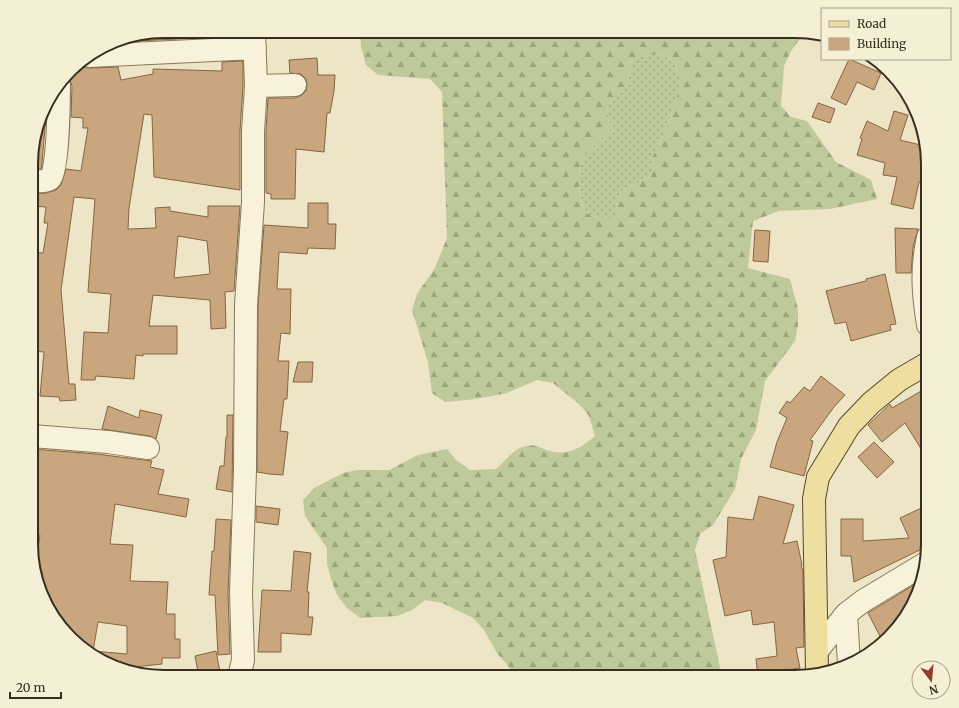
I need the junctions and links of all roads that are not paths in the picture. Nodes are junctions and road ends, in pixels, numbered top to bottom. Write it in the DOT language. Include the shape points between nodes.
graph roads {
  1 [pos="254,40"];
  2 [pos="101,55"];
  3 [pos="295,85"];
  4 [pos="256,86"];
  5 [pos="59,95"];
  6 [pos="38,181"];
  7 [pos="921,367"];
  8 [pos="38,436"];
  9 [pos="148,448"];
  10 [pos="919,567"];
  11 [pos="846,614"];
  12 [pos="849,658"];
  13 [pos="817,662"];
  14 [pos="241,670"];
  1 -- 2 [label="street"];
  1 -- 4 [label="street"];
  3 -- 4 [label="street"];
  4 -- 14 [label="street" via="253,202 246,305 241,593 243,660"];
  5 -- 6 [label="street" via="54,172 47,181"];
  7 -- 13 [label="main road" via="898,380 849,426 818,477 814,499"];
  8 -- 9 [label="street"];
  10 -- 11 [label="street"];
  11 -- 12 [label="street"];
  11 -- 13 [label="street"];
}
